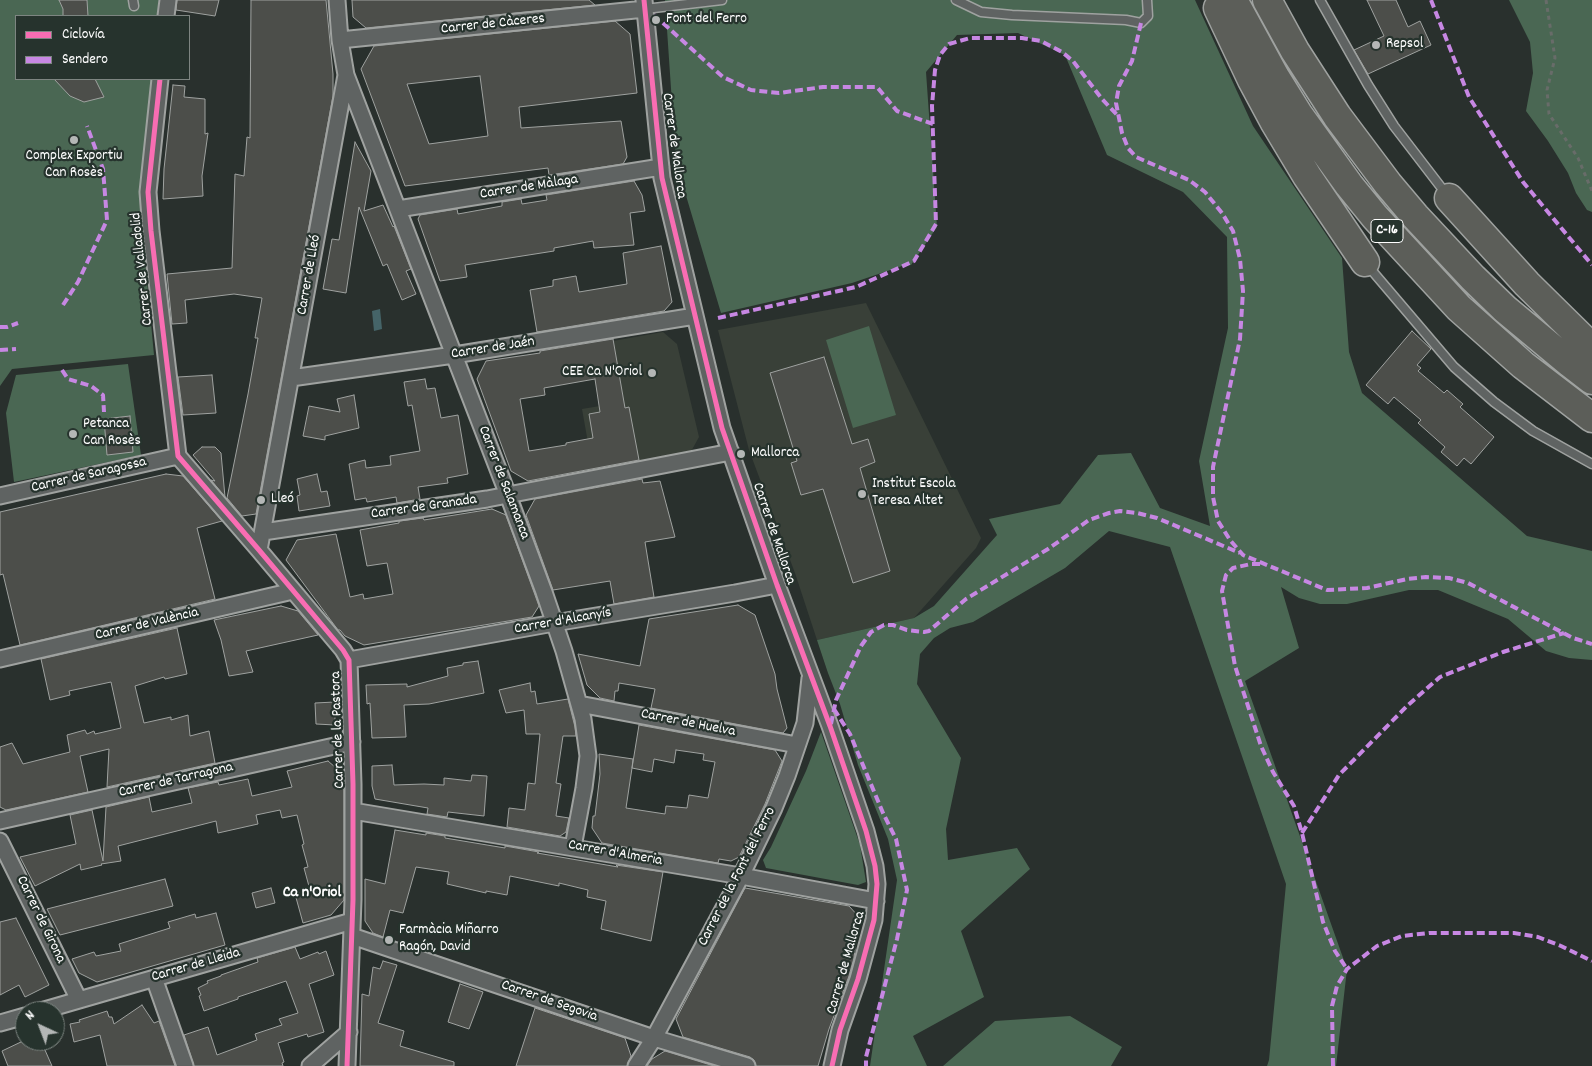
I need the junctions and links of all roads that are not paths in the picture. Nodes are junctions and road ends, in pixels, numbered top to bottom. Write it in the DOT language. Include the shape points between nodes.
graph roads {
  1 [pos="168,0"];
  2 [pos="337,0"];
  3 [pos="722,0"];
  4 [pos="956,0"];
  5 [pos="1147,0"];
  6 [pos="1214,0"];
  7 [pos="1232,0"];
  8 [pos="1267,0"];
  9 [pos="1320,0"];
  10 [pos="671,3"];
  11 [pos="645,4"];
  12 [pos="166,15"];
  13 [pos="340,40"];
  14 [pos="346,75"];
  15 [pos="160,80"];
  16 [pos="340,113"];
  17 [pos="367,129"];
  18 [pos="661,167"];
  19 [pos="1449,198"];
  20 [pos="398,209"];
  21 [pos="1365,262"];
  22 [pos="695,316"];
  23 [pos="1592,348"];
  24 [pos="454,355"];
  25 [pos="291,378"];
  26 [pos="1592,380"];
  27 [pos="1592,418"];
  28 [pos="731,452"];
  29 [pos="178,456"];
  30 [pos="1592,464"];
  31 [pos="508,495"];
  32 [pos="0,496"];
  33 [pos="263,532"];
  34 [pos="259,550"];
  35 [pos="777,585"];
  36 [pos="293,591"];
  37 [pos="554,623"];
  38 [pos="0,659"];
  39 [pos="349,660"];
  40 [pos="811,676"];
  41 [pos="579,704"];
  42 [pos="352,742"];
  43 [pos="797,745"];
  44 [pos="353,811"];
  45 [pos="0,821"];
  46 [pos="0,840"];
  47 [pos="573,847"];
  48 [pos="741,876"];
  49 [pos="876,901"];
  50 [pos="352,921"];
  51 [pos="352,936"];
  52 [pos="154,978"];
  53 [pos="79,1000"];
  54 [pos="65,1004"];
  55 [pos="15,1019"];
  56 [pos="0,1023"];
  57 [pos="349,1032"];
  58 [pos="654,1038"];
  59 [pos="185,1066"];
  60 [pos="310,1066"];
  61 [pos="347,1066"];
  62 [pos="636,1066"];
  63 [pos="747,1066"];
  64 [pos="832,1066"];
  1 -- 12 [label="street"];
  2 -- 13 [label="street, Carrer de Lleó"];
  3 -- 10 [label="lane"];
  4 -- 5 [label="lane" via="981,12 1141,23 1148,16"];
  6 -- 21 [label="highway" via="1274,121"];
  7 -- 27 [label="highway, C-16" via="1298,114 1375,217 1471,319 1524,366"];
  8 -- 26 [label="highway, C-16" via="1332,109 1409,210 1505,308"];
  9 -- 19 [label="lane" via="1394,126"];
  10 -- 11 [label="lane"];
  11 -- 13 [label="street, Carrer de Càceres"];
  11 -- 18 [label="street, Carrer de Mallorca"];
  13 -- 14 [label="street, Carrer de Lleó"];
  14 -- 16 [label="street, Carrer de Lleó"];
  14 -- 17 [label="street, Carrer de Salamanca"];
  15 -- 29 [label="street, Carrer de Valladolid" via="148,192"];
  16 -- 17 [label="street" via="354,117"];
  16 -- 25 [label="street, Carrer de Lleó"];
  17 -- 20 [label="street, Carrer de Salamanca"];
  18 -- 20 [label="street, Carrer de Màlaga"];
  18 -- 22 [label="street, Carrer de Mallorca"];
  19 -- 23 [label="highway" via="1527,284"];
  20 -- 24 [label="street, Carrer de Salamanca"];
  21 -- 30 [label="lane" via="1454,367 1533,431"];
  22 -- 24 [label="street, Carrer de Jaén"];
  22 -- 28 [label="street, Carrer de Mallorca" via="722,428"];
  24 -- 25 [label="street, Carrer de Jaén"];
  24 -- 31 [label="street, Carrer de Salamanca"];
  25 -- 33 [label="street, Carrer de Lleó"];
  28 -- 31 [label="street, Carrer de Granada"];
  28 -- 35 [label="street, Carrer de Mallorca"];
  29 -- 32 [label="street, Carrer de Saragossa"];
  29 -- 34 [label="street, Carrer de la Pastora"];
  31 -- 33 [label="street, Carrer de Granada"];
  31 -- 37 [label="street, Carrer de Salamanca"];
  33 -- 34 [label="street, Carrer de Lleó"];
  34 -- 36 [label="street, Carrer de la Pastora"];
  35 -- 37 [label="street, Carrer d'Alcanyís"];
  35 -- 40 [label="street, Carrer de Mallorca"];
  36 -- 38 [label="street, Carrer de València"];
  36 -- 39 [label="street, Carrer de la Pastora"];
  37 -- 39 [label="street, Carrer d'Alcanyís"];
  37 -- 41 [label="street, Carrer de Salamanca"];
  39 -- 42 [label="street, Carrer de la Pastora"];
  40 -- 43 [label="street, Carrer de la Font del Ferro" via="805,723"];
  40 -- 49 [label="street, Carrer de Mallorca" via="866,831 875,866"];
  41 -- 43 [label="street, Carrer de Huelva"];
  41 -- 47 [label="street, Carrer de Salamanca" via="588,756"];
  42 -- 44 [label="street, Carrer de la Pastora"];
  42 -- 45 [label="street, Carrer de Tarragona"];
  43 -- 48 [label="street, Carrer de la Font del Ferro" via="774,808"];
  44 -- 47 [label="street, Carrer d'Almeria"];
  44 -- 50 [label="street, Carrer de la Pastora"];
  46 -- 53 [label="street, Carrer de Girona"];
  47 -- 48 [label="street, Carrer d'Almeria"];
  48 -- 49 [label="street, Carrer d'Almeria"];
  48 -- 58 [label="street, Carrer de la Font del Ferro"];
  49 -- 64 [label="street, Carrer de Mallorca" via="874,920"];
  50 -- 51 [label="street, Carrer de la Pastora"];
  50 -- 52 [label="street, Carrer de Lleida"];
  51 -- 57 [label="street, Carrer de la Pastora"];
  51 -- 58 [label="street, Carrer de Segovia"];
  52 -- 53 [label="street, Carrer de Lleida"];
  52 -- 59 [label="street"];
  53 -- 54 [label="street, Carrer de Lleida"];
  55 -- 56 [label="street"];
  57 -- 60 [label="street"];
  57 -- 61 [label="street, Carrer de la Pastora"];
  58 -- 62 [label="street, Carrer de la Font del Ferro"];
  58 -- 63 [label="street, Carrer de Segovia"];
}
